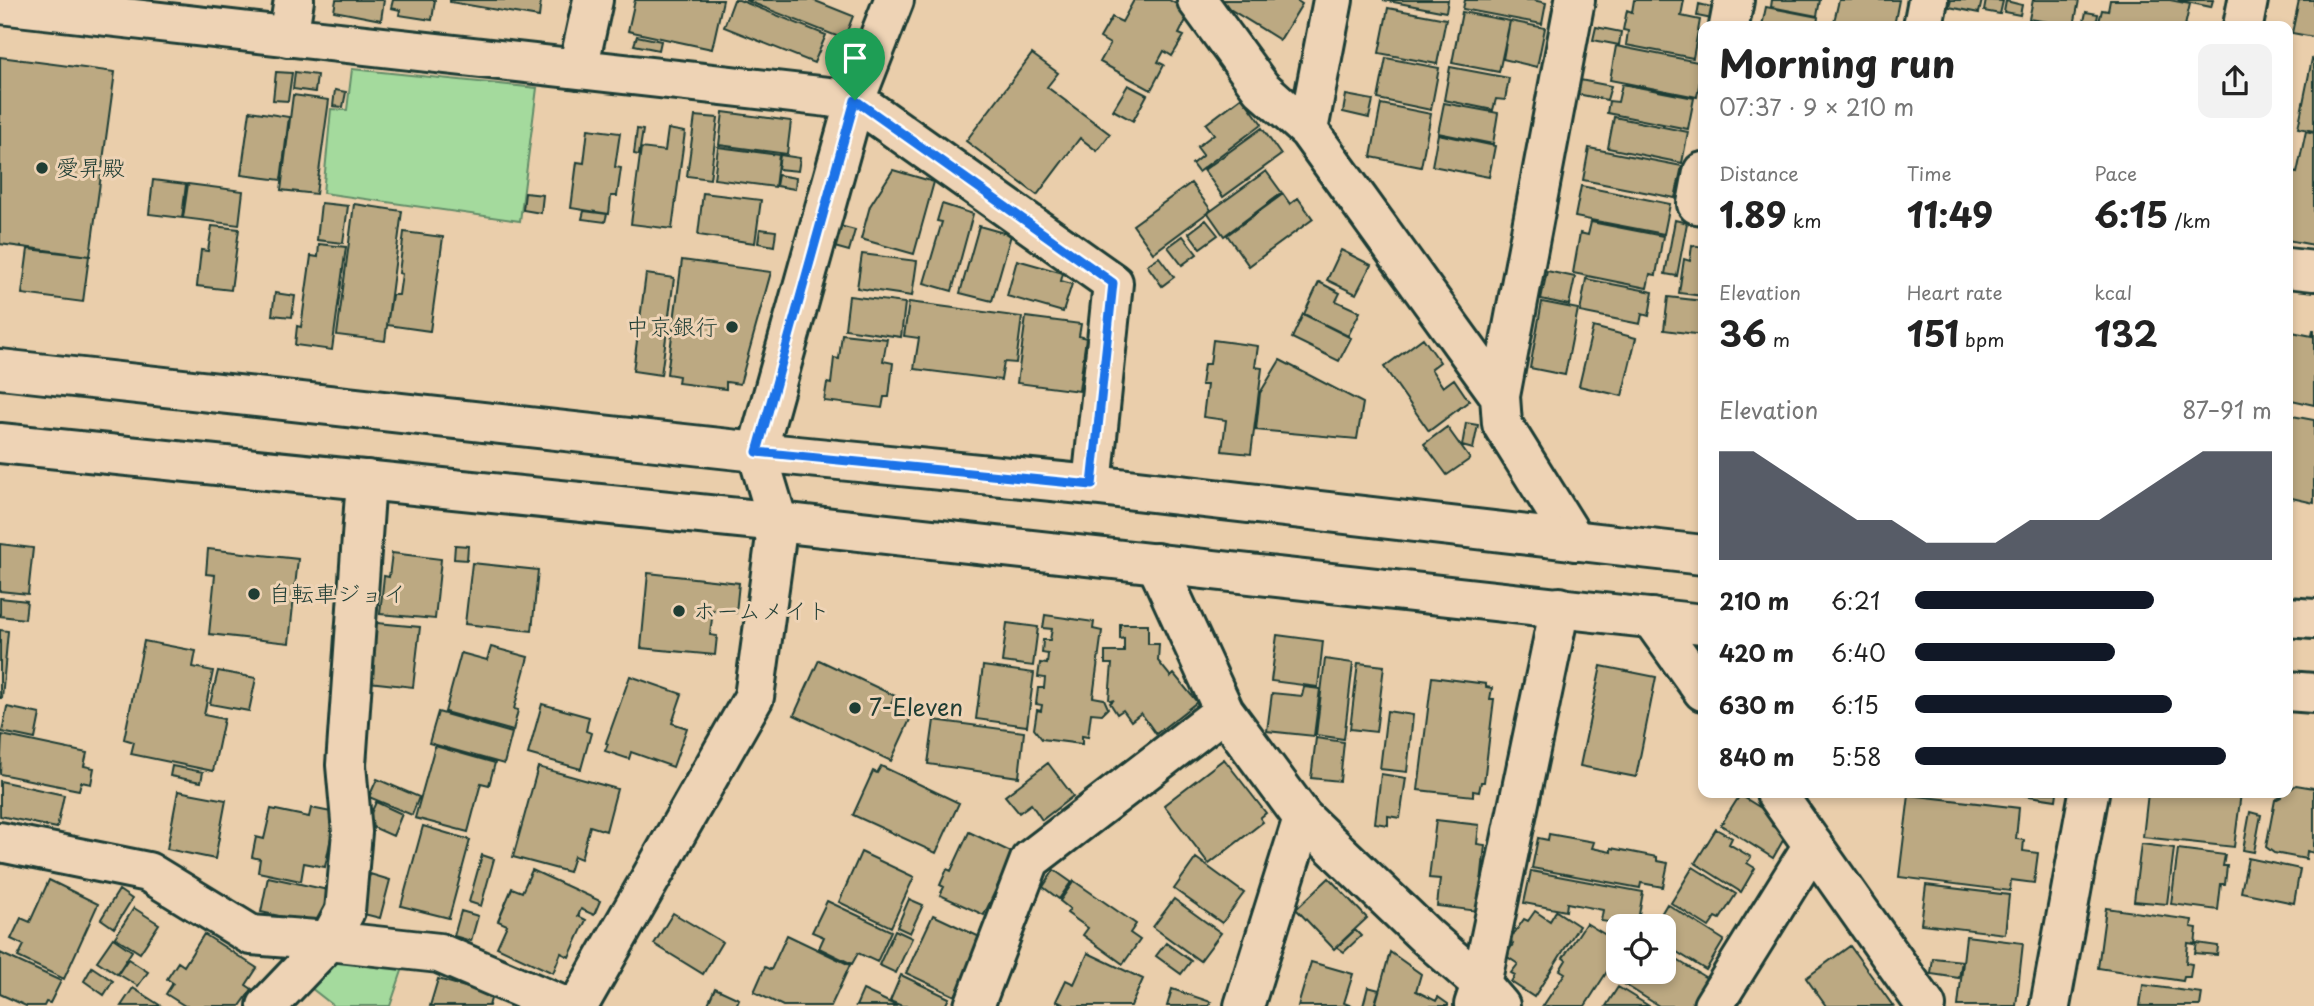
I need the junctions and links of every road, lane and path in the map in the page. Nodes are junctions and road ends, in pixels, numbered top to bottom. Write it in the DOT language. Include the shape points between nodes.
graph roads {
  1 [pos="294,0"];
  2 [pos="593,0"];
  3 [pos="894,0"];
  4 [pos="1197,0"];
  5 [pos="1334,0"];
  6 [pos="1575,0"];
  7 [pos="1734,0"];
  8 [pos="1928,0"];
  9 [pos="2248,0"];
  10 [pos="0,4"];
  11 [pos="1730,21"];
  12 [pos="1924,21"];
  13 [pos="2244,21"];
  14 [pos="288,37"];
  15 [pos="578,69"];
  16 [pos="855,100"];
  17 [pos="1308,130"];
  18 [pos="2293,269"];
  19 [pos="2314,271"];
  20 [pos="0,369"];
  21 [pos="1500,396"];
  22 [pos="0,443"];
  23 [pos="757,452"];
  24 [pos="366,480"];
  25 [pos="1092,485"];
  26 [pos="778,522"];
  27 [pos="1575,541"];
  28 [pos="1698,554"];
  29 [pos="1156,563"];
  30 [pos="1560,607"];
  31 [pos="2293,617"];
  32 [pos="1651,618"];
  33 [pos="2314,619"];
  34 [pos="1698,623"];
  35 [pos="1698,684"];
  36 [pos="2293,691"];
  37 [pos="2314,693"];
  38 [pos="1224,711"];
  39 [pos="1780,798"];
  40 [pos="2088,798"];
  41 [pos="1303,818"];
  42 [pos="0,842"];
  43 [pos="1813,845"];
  44 [pos="329,941"];
  45 [pos="1485,999"];
  46 [pos="267,1006"];
  47 [pos="563,1006"];
  48 [pos="578,1006"];
  49 [pos="974,1006"];
  50 [pos="1244,1006"];
  51 [pos="1713,1006"];
  52 [pos="1926,1006"];
  53 [pos="2050,1006"];
  1 -- 14 [label="street"];
  2 -- 15 [label="street"];
  3 -- 16 [label="street"];
  4 -- 17 [label="street" via="1261,88"];
  5 -- 17 [label="street"];
  6 -- 21 [label="street"];
  7 -- 11 [label="street"];
  8 -- 12 [label="street"];
  9 -- 13 [label="street"];
  10 -- 14 [label="street"];
  14 -- 15 [label="street"];
  15 -- 16 [label="street"];
  16 -- 23 [label="street"];
  16 -- 25 [label="street" via="1113,283"];
  17 -- 21 [label="street"];
  18 -- 19 [label="street"];
  20 -- 23 [label="street"];
  21 -- 27 [label="street" via="1502,424"];
  22 -- 24 [label="street"];
  23 -- 25 [label="street"];
  23 -- 26 [label="street"];
  24 -- 26 [label="street"];
  24 -- 44 [label="street" via="346,765 352,832 345,911"];
  25 -- 27 [label="street"];
  26 -- 29 [label="street"];
  26 -- 48 [label="street" via="754,697"];
  27 -- 28 [label="street"];
  29 -- 30 [label="street"];
  29 -- 38 [label="street"];
  30 -- 32 [label="street"];
  30 -- 45 [label="street"];
  31 -- 33 [label="street"];
  32 -- 34 [label="street"];
  32 -- 35 [label="street"];
  36 -- 37 [label="street"];
  38 -- 41 [label="street"];
  38 -- 49 [label="street" via="1030,860"];
  39 -- 43 [label="street"];
  40 -- 53 [label="street"];
  41 -- 45 [label="street"];
  41 -- 50 [label="street"];
  42 -- 44 [label="street" via="148,872 251,935"];
  43 -- 51 [label="street"];
  43 -- 52 [label="street"];
  44 -- 46 [label="street"];
  44 -- 47 [label="street" via="439,953"];
}
